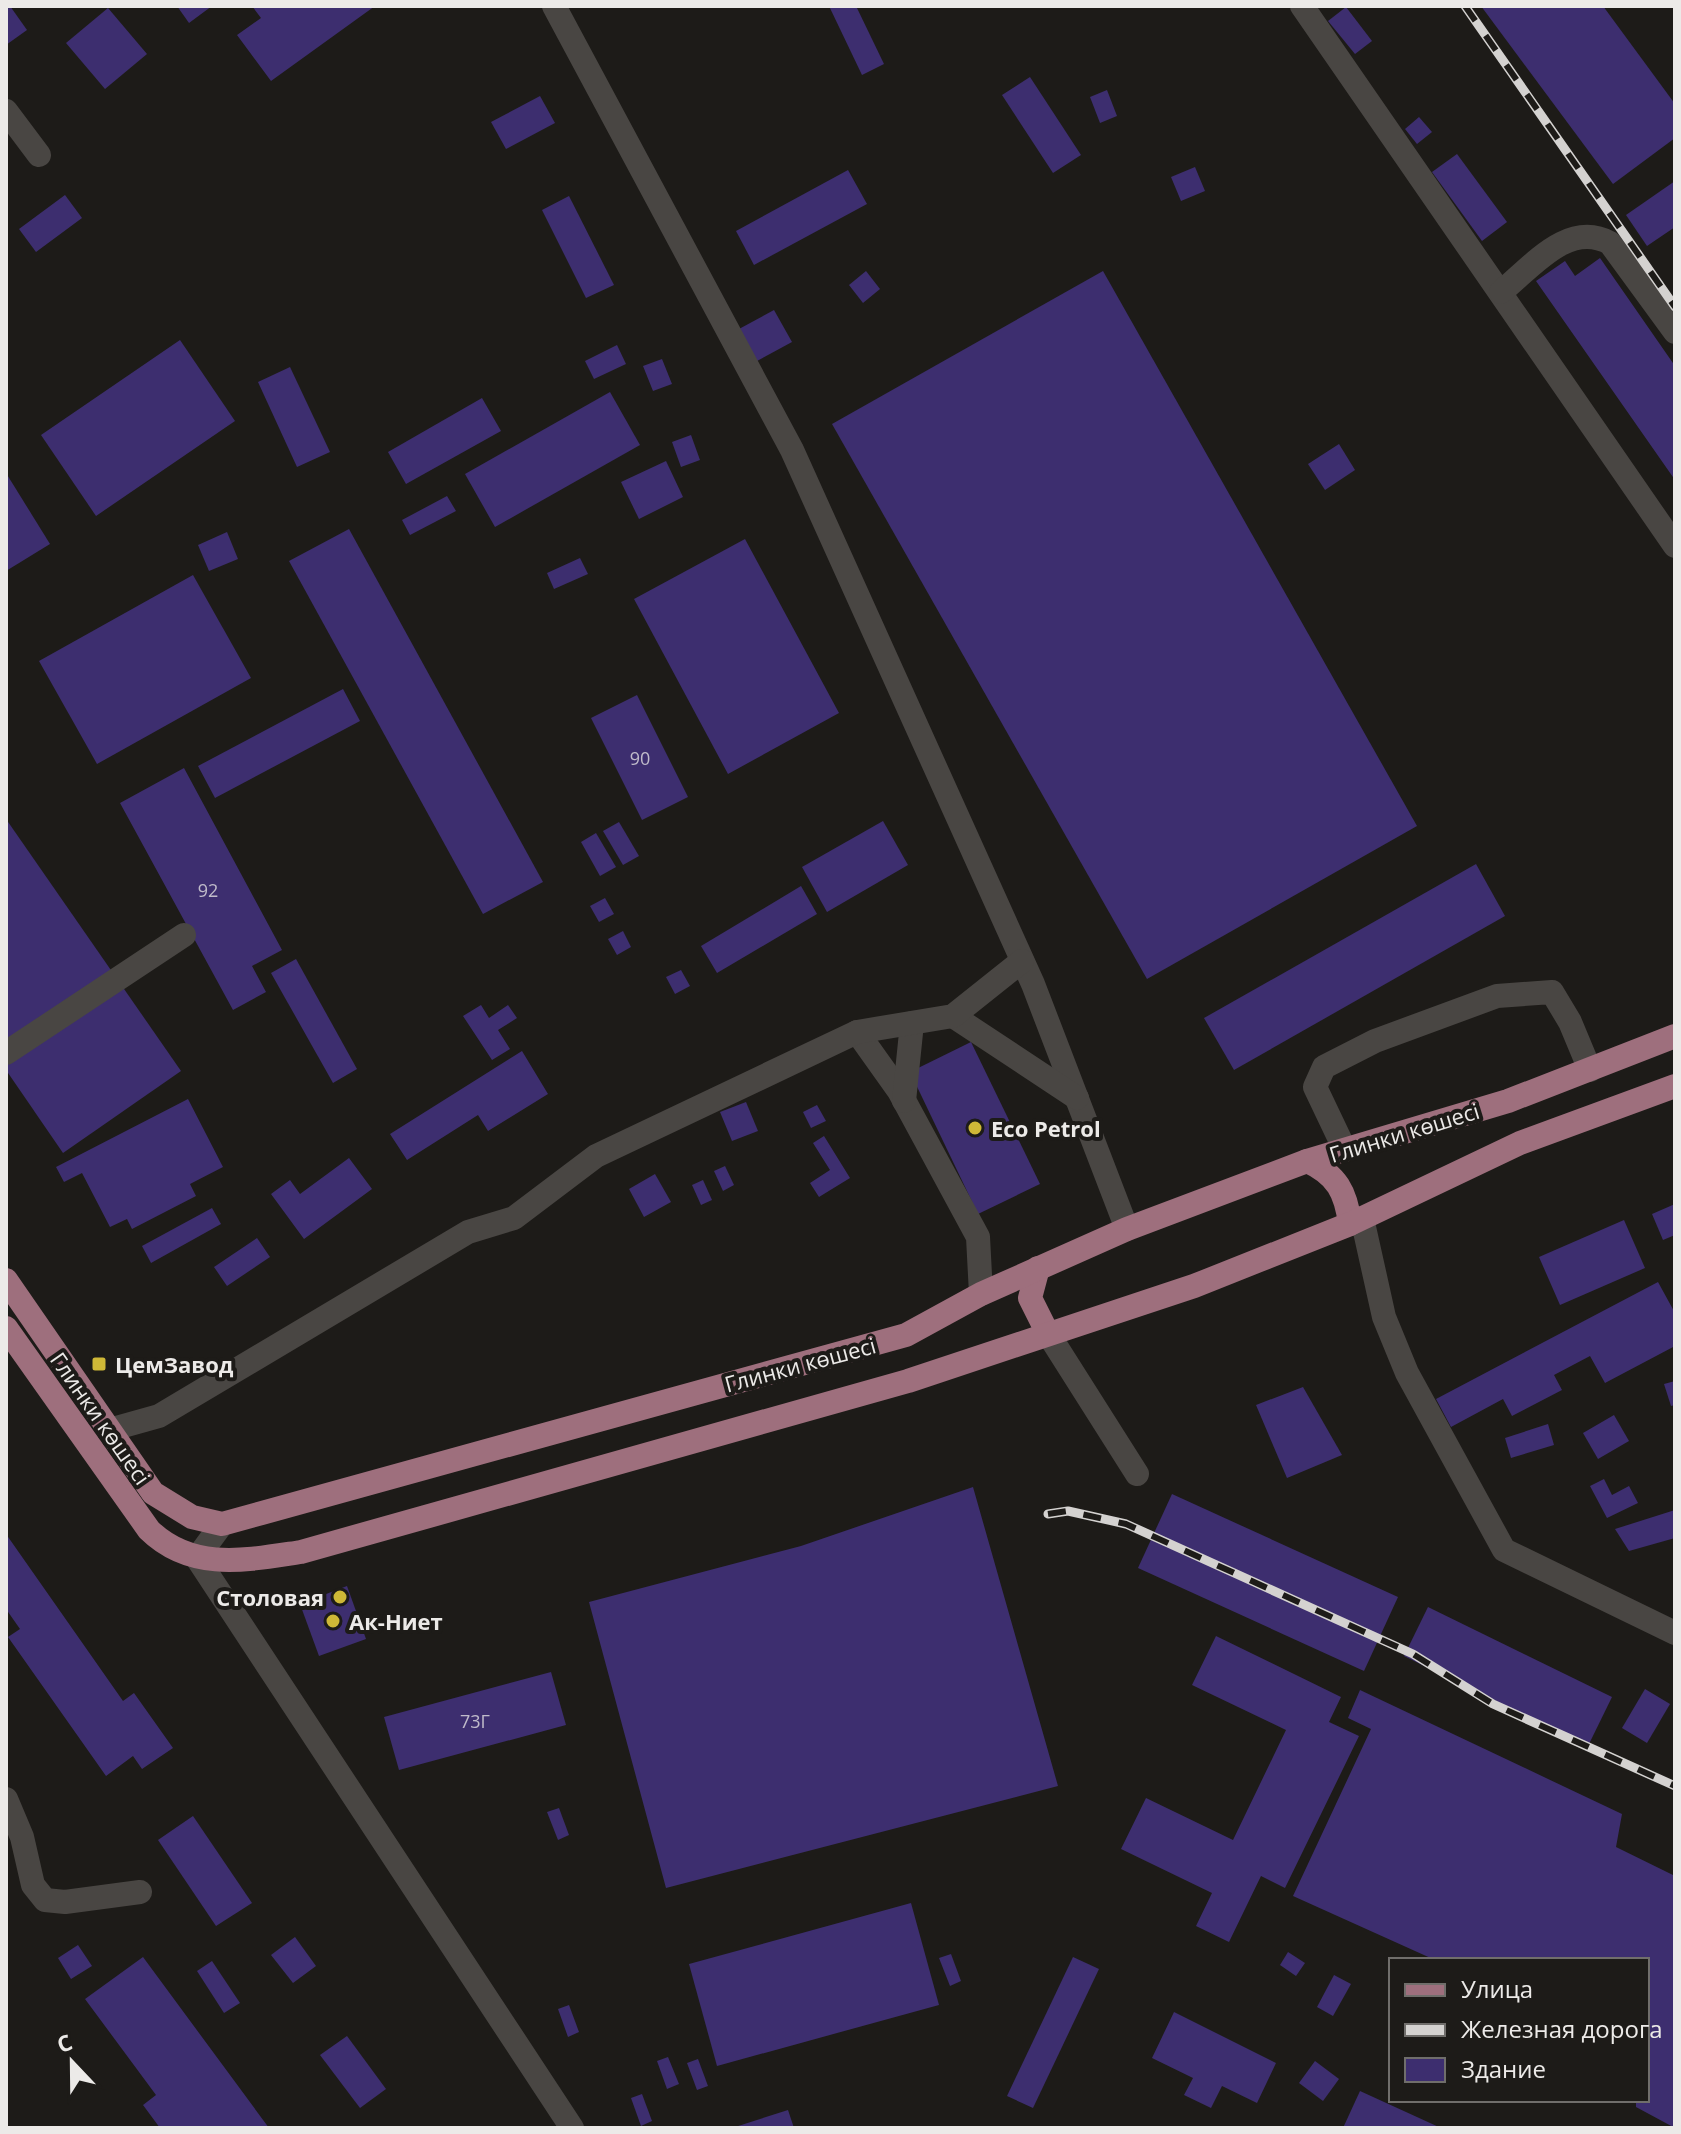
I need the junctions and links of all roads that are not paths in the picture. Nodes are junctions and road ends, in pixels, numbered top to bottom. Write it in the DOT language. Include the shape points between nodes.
graph roads {
  1 [pos="554,6"];
  2 [pos="1302,6"];
  3 [pos="6,111"];
  4 [pos="39,155"];
  5 [pos="1501,292"];
  6 [pos="1675,332"];
  7 [pos="1675,546"];
  8 [pos="184,935"];
  9 [pos="1022,961"];
  10 [pos="953,1016"];
  11 [pos="912,1023"];
  12 [pos="857,1032"];
  13 [pos="1675,1036"];
  14 [pos="6,1053"];
  15 [pos="1590,1070"];
  16 [pos="1675,1086"];
  17 [pos="1077,1098"];
  18 [pos="904,1101"];
  19 [pos="1345,1150"];
  20 [pos="1307,1161"];
  21 [pos="1356,1221"];
  22 [pos="1127,1229"];
  23 [pos="1038,1268"];
  24 [pos="6,1280"];
  25 [pos="981,1294"];
  26 [pos="6,1328"];
  27 [pos="1047,1332"];
  28 [pos="109,1430"];
  29 [pos="1137,1474"];
  30 [pos="222,1524"];
  31 [pos="197,1558"];
  32 [pos="1675,1633"];
  33 [pos="6,1799"];
  34 [pos="140,1892"];
  35 [pos="572,2128"];
  1 -- 9 [label="street" via="792,450"];
  2 -- 5 [label="street"];
  3 -- 4 [label="street"];
  5 -- 6 [label="street" via="1556,247 1583,234 1595,235 1610,243"];
  5 -- 7 [label="street"];
  8 -- 14 [label="street"];
  9 -- 10 [label="street"];
  9 -- 17 [label="street"];
  10 -- 11 [label="street"];
  10 -- 17 [label="street"];
  11 -- 12 [label="street"];
  11 -- 18 [label="street"];
  12 -- 18 [label="street"];
  12 -- 28 [label="street" via="596,1156 514,1218 468,1232 159,1416"];
  13 -- 15 [label="main road, Глинки көшесі"];
  15 -- 19 [label="main road, Глинки көшесі" via="1508,1101"];
  15 -- 19 [label="street" via="1552,992 1497,996 1375,1041 1324,1067 1315,1087"];
  16 -- 21 [label="main road, Глинки көшесі" via="1520,1143"];
  17 -- 22 [label="street"];
  18 -- 25 [label="street" via="978,1237"];
  19 -- 20 [label="main road, Глинки көшесі"];
  20 -- 21 [label="main road" via="1340,1185"];
  20 -- 22 [label="main road, Глинки көшесі"];
  21 -- 27 [label="main road, Глинки көшесі" via="1194,1286"];
  21 -- 32 [label="street" via="1407,1373 1504,1550"];
  22 -- 23 [label="main road, Глинки көшесі"];
  23 -- 25 [label="main road, Глинки көшесі"];
  23 -- 27 [label="main road" via="1030,1298"];
  24 -- 28 [label="main road, Глинки көшесі"];
  25 -- 30 [label="main road, Глинки көшесі" via="906,1335"];
  26 -- 31 [label="main road, Глинки көшесі" via="149,1530 165,1546"];
  27 -- 29 [label="street"];
  27 -- 31 [label="main road, Глинки көшесі" via="908,1381 301,1552 235,1562"];
  28 -- 30 [label="main road, Глинки көшесі" via="153,1493 192,1517"];
  30 -- 31 [label="street"];
  31 -- 35 [label="street"];
  33 -- 34 [label="street" via="33,1885 45,1900"];
}
